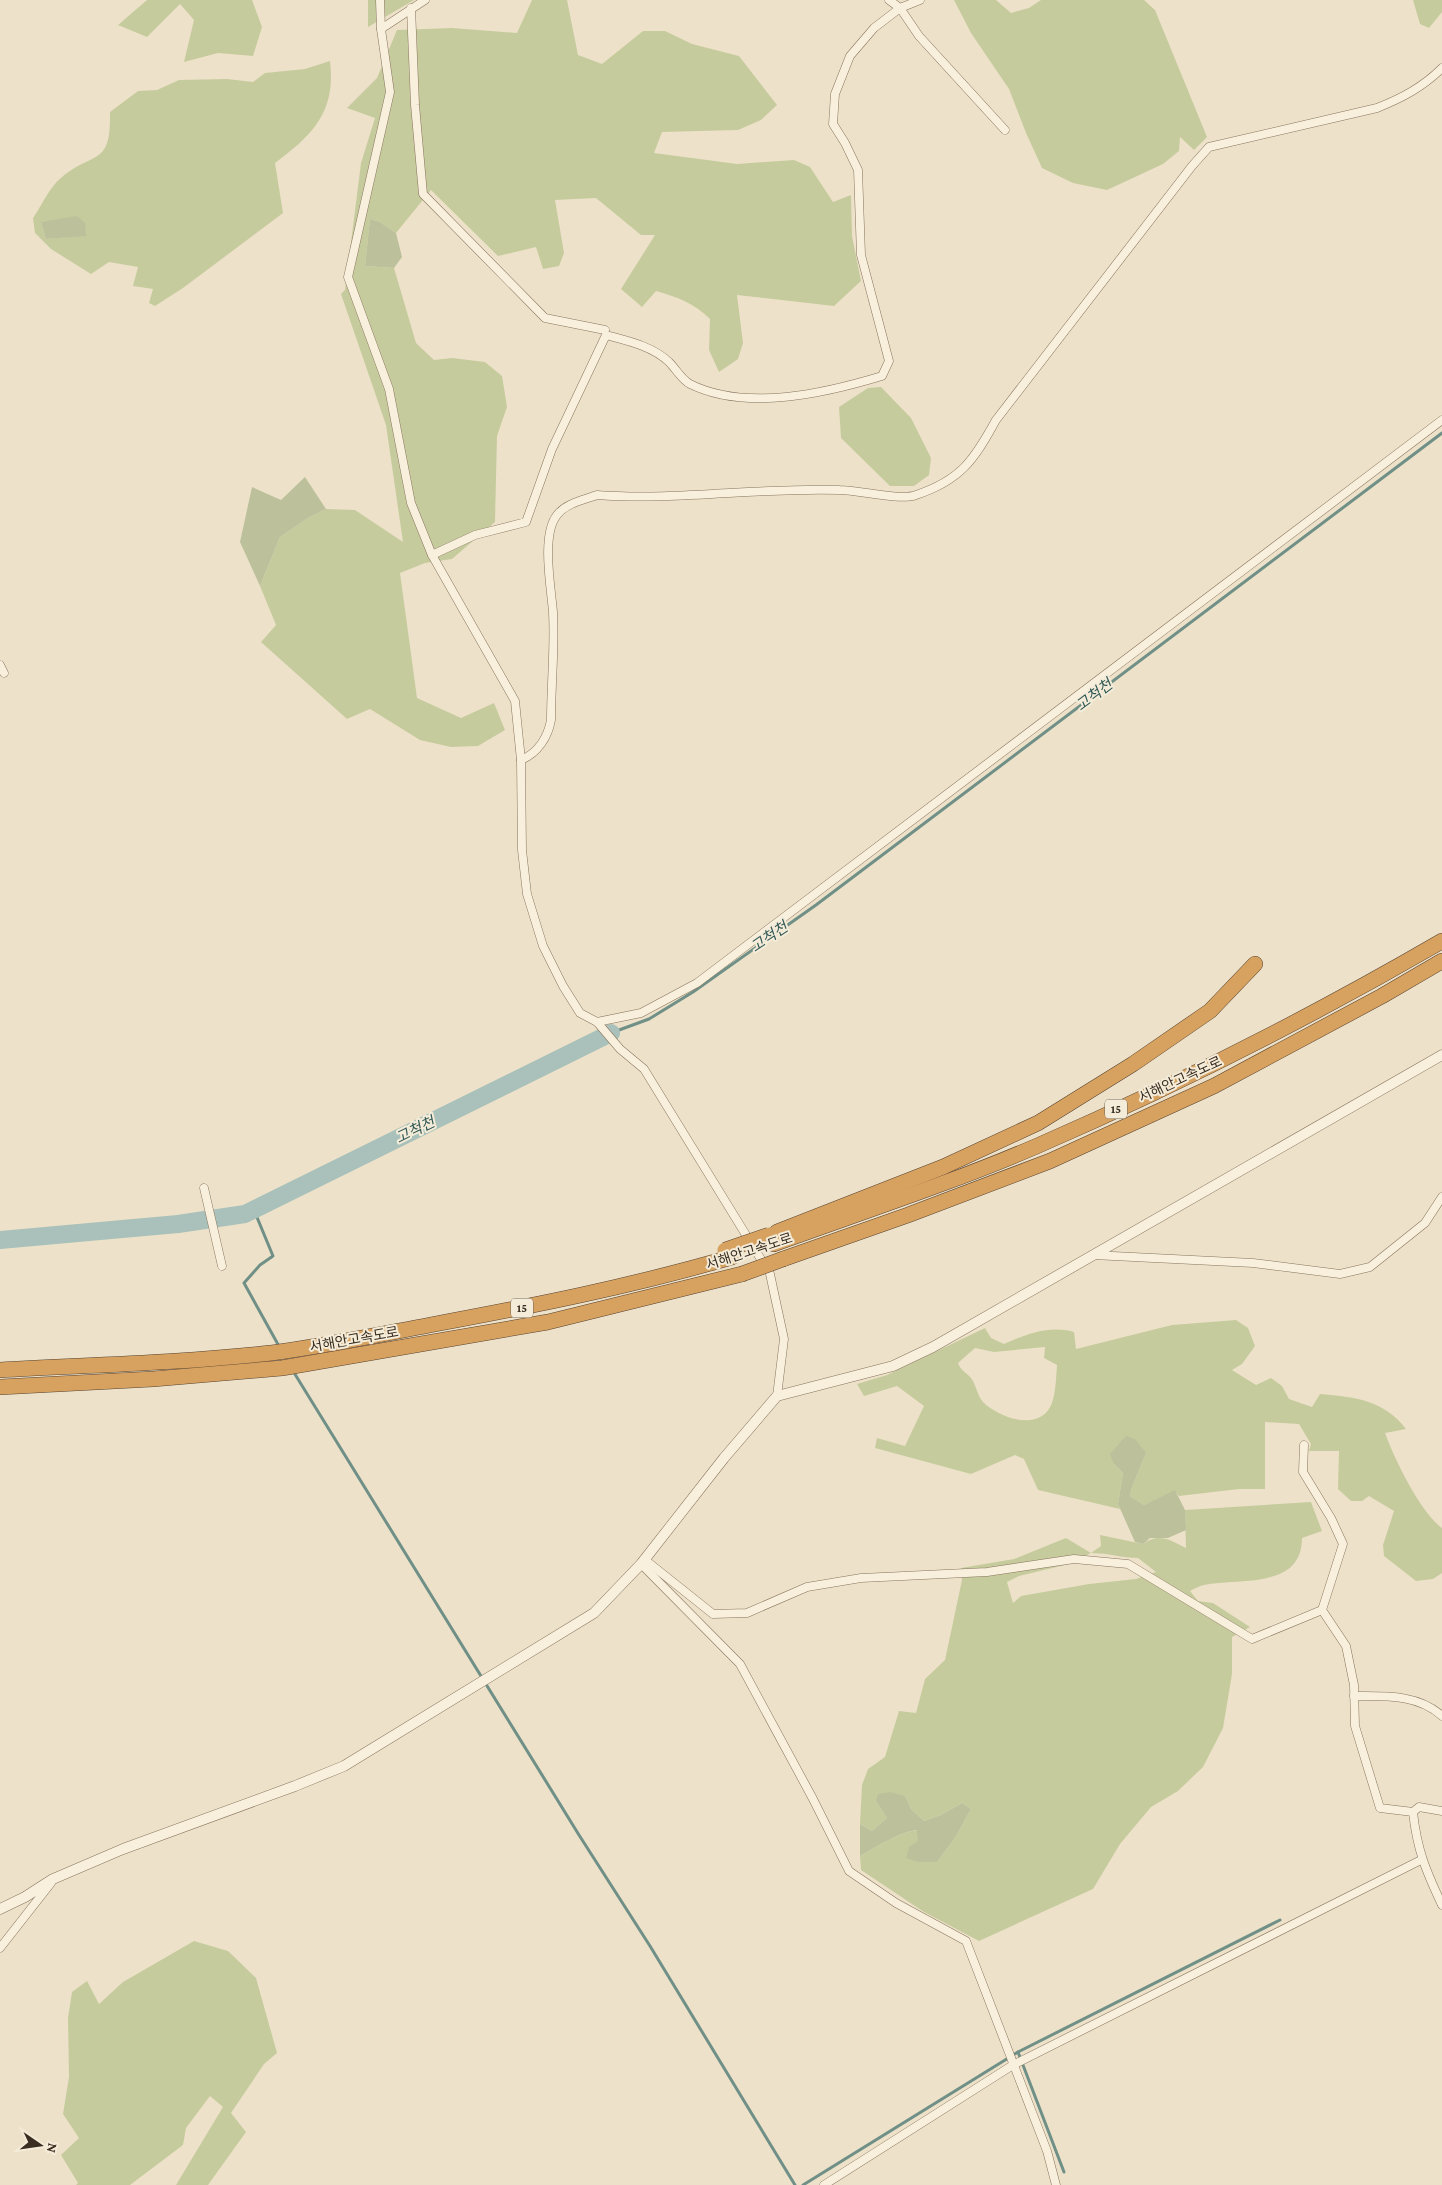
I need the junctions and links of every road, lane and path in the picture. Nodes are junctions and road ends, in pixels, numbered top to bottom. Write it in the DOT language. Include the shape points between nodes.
graph roads {
  1 [pos="380,0"];
  2 [pos="425,0"];
  3 [pos="889,0"];
  4 [pos="920,0"];
  5 [pos="411,8"];
  6 [pos="900,8"];
  7 [pos="381,29"];
  8 [pos="1442,68"];
  9 [pos="1006,130"];
  10 [pos="605,330"];
  11 [pos="1442,420"];
  12 [pos="432,555"];
  13 [pos="0,665"];
  14 [pos="4,673"];
  15 [pos="521,760"];
  16 [pos="1442,941"];
  17 [pos="1442,961"];
  18 [pos="1255,964"];
  19 [pos="599,1025"];
  20 [pos="1442,1056"];
  21 [pos="204,1188"];
  22 [pos="1442,1197"];
  23 [pos="772,1240"];
  24 [pos="1092,1255"];
  25 [pos="222,1266"];
  26 [pos="0,1370"];
  27 [pos="0,1388"];
  28 [pos="777,1396"];
  29 [pos="1304,1445"];
  30 [pos="643,1561"];
  31 [pos="1322,1610"];
  32 [pos="1354,1696"];
  33 [pos="1442,1716"];
  34 [pos="1442,1810"];
  35 [pos="1413,1812"];
  36 [pos="1421,1860"];
  37 [pos="53,1879"];
  38 [pos="1442,1906"];
  39 [pos="0,1908"];
  40 [pos="0,1948"];
  41 [pos="1016,2060"];
  42 [pos="824,2185"];
  43 [pos="1056,2185"];
  1 -- 7 [label="street"];
  2 -- 5 [label="street"];
  3 -- 6 [label="street"];
  4 -- 6 [label="street"];
  5 -- 7 [label="street"];
  5 -- 10 [label="street" via="423,194 545,318"];
  6 -- 9 [label="street" via="919,36"];
  6 -- 12 [label="street" via="874,28 850,56 835,94 833,124 858,170 861,255 889,361 882,376 772,399 728,396 689,384 667,361 639,343 606,335 552,449 526,522 475,535"];
  7 -- 12 [label="street" via="390,92 348,277 389,389 411,503"];
  8 -- 15 [label="street" via="1403,98 1377,108 1209,147 996,420 977,454 968,465 939,485 913,496 840,490 597,495 571,504 557,514 550,528 548,573 553,612 551,720 549,732 532,755"];
  11 -- 19 [label="street" via="698,983 641,1013"];
  12 -- 15 [label="street" via="515,701"];
  13 -- 14 [label="street"];
  15 -- 19 [label="street" via="522,850 527,894 543,946 562,986 580,1013"];
  16 -- 23 [label="highway, 서해안고속도로 / 15" via="1372,982 1205,1068 1036,1146 902,1198"];
  17 -- 27 [label="highway, 서해안고속도로 / 15, bridge" via="1214,1086 1050,1161 742,1274 548,1322 282,1368"];
  18 -- 23 [label="highway" via="1210,1011 1038,1123"];
  19 -- 28 [label="street" via="644,1069 770,1274 784,1339"];
  20 -- 24 [label="street"];
  21 -- 25 [label="street"];
  22 -- 24 [label="street" via="1425,1223 1370,1267 1340,1274 1253,1263"];
  23 -- 26 [label="highway, 서해안고속도로 / 15, bridge" via="658,1278 535,1306 309,1347 270,1353"];
  24 -- 28 [label="street" via="893,1366"];
  28 -- 30 [label="street"];
  29 -- 31 [label="street" via="1303,1472 1343,1544"];
  30 -- 31 [label="street" via="713,1614 747,1613 807,1588 861,1578 988,1572 1074,1559 1128,1564 1252,1639"];
  30 -- 37 [label="street" via="594,1613 344,1766"];
  30 -- 41 [label="street" via="740,1664 850,1871 896,1903 966,1941"];
  31 -- 32 [label="street" via="1346,1646"];
  32 -- 33 [label="street" via="1399,1696 1431,1706"];
  32 -- 35 [label="street" via="1354,1726 1380,1808"];
  34 -- 35 [label="street" via="1419,1807"];
  35 -- 36 [label="street"];
  36 -- 38 [label="street"];
  36 -- 41 [label="street"];
  37 -- 39 [label="street"];
  37 -- 40 [label="street"];
  41 -- 42 [label="street"];
  41 -- 43 [label="street"];
}
